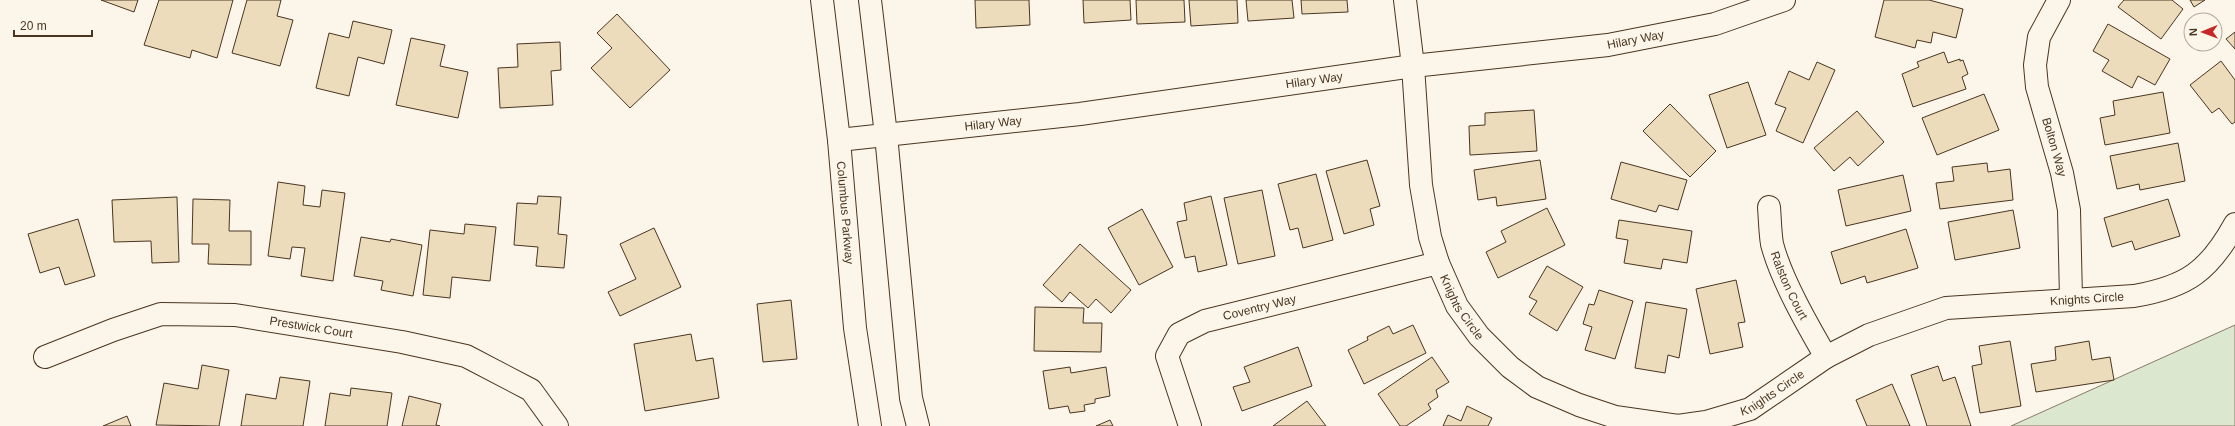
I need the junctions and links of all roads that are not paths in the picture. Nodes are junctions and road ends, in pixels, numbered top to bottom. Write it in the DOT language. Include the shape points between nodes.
graph roads {
  1 [pos="822,0"];
  2 [pos="870,0"];
  3 [pos="1405,0"];
  4 [pos="1784,0"];
  5 [pos="2059,0"];
  6 [pos="1413,66"];
  7 [pos="886,135"];
  8 [pos="839,140"];
  9 [pos="1769,207"];
  10 [pos="2235,224"];
  11 [pos="1438,263"];
  12 [pos="2071,299"];
  13 [pos="45,357"];
  14 [pos="1826,358"];
  15 [pos="557,426"];
  16 [pos="870,426"];
  17 [pos="918,426"];
  18 [pos="1190,426"];
  19 [pos="1678,426"];
  1 -- 8 [label="street, Columbus Parkway"];
  2 -- 7 [label="street"];
  3 -- 6 [label="street, Knights Circle"];
  4 -- 6 [label="street, Hilary Way" via="1715,24 1608,45"];
  5 -- 12 [label="street, Bolton Way" via="2039,37 2035,65 2037,87 2062,173 2069,210"];
  6 -- 7 [label="street, Hilary Way" via="1080,114"];
  6 -- 11 [label="street, Knights Circle" via="1421,185 1430,237"];
  7 -- 8 [label="street, Hilary Way"];
  7 -- 17 [label="street" via="911,398"];
  8 -- 16 [label="street, Columbus Parkway" via="855,328"];
  9 -- 14 [label="street, Ralston Court" via="1772,244 1807,325"];
  10 -- 12 [label="street, Knights Circle" via="2221,250 2192,277 2164,291 2134,296"];
  11 -- 18 [label="street, Coventry Way" via="1205,321 1179,334 1167,356"];
  11 -- 19 [label="street, Knights Circle" via="1457,306 1479,336 1510,367 1537,387 1616,417"];
  12 -- 14 [label="street, Knights Circle" via="1946,308 1869,335"];
  13 -- 15 [label="street, Prestwick Court" via="161,314 235,315 402,342 466,356 531,390"];
  14 -- 19 [label="street, Knights Circle" via="1750,409 1706,422"];
}
